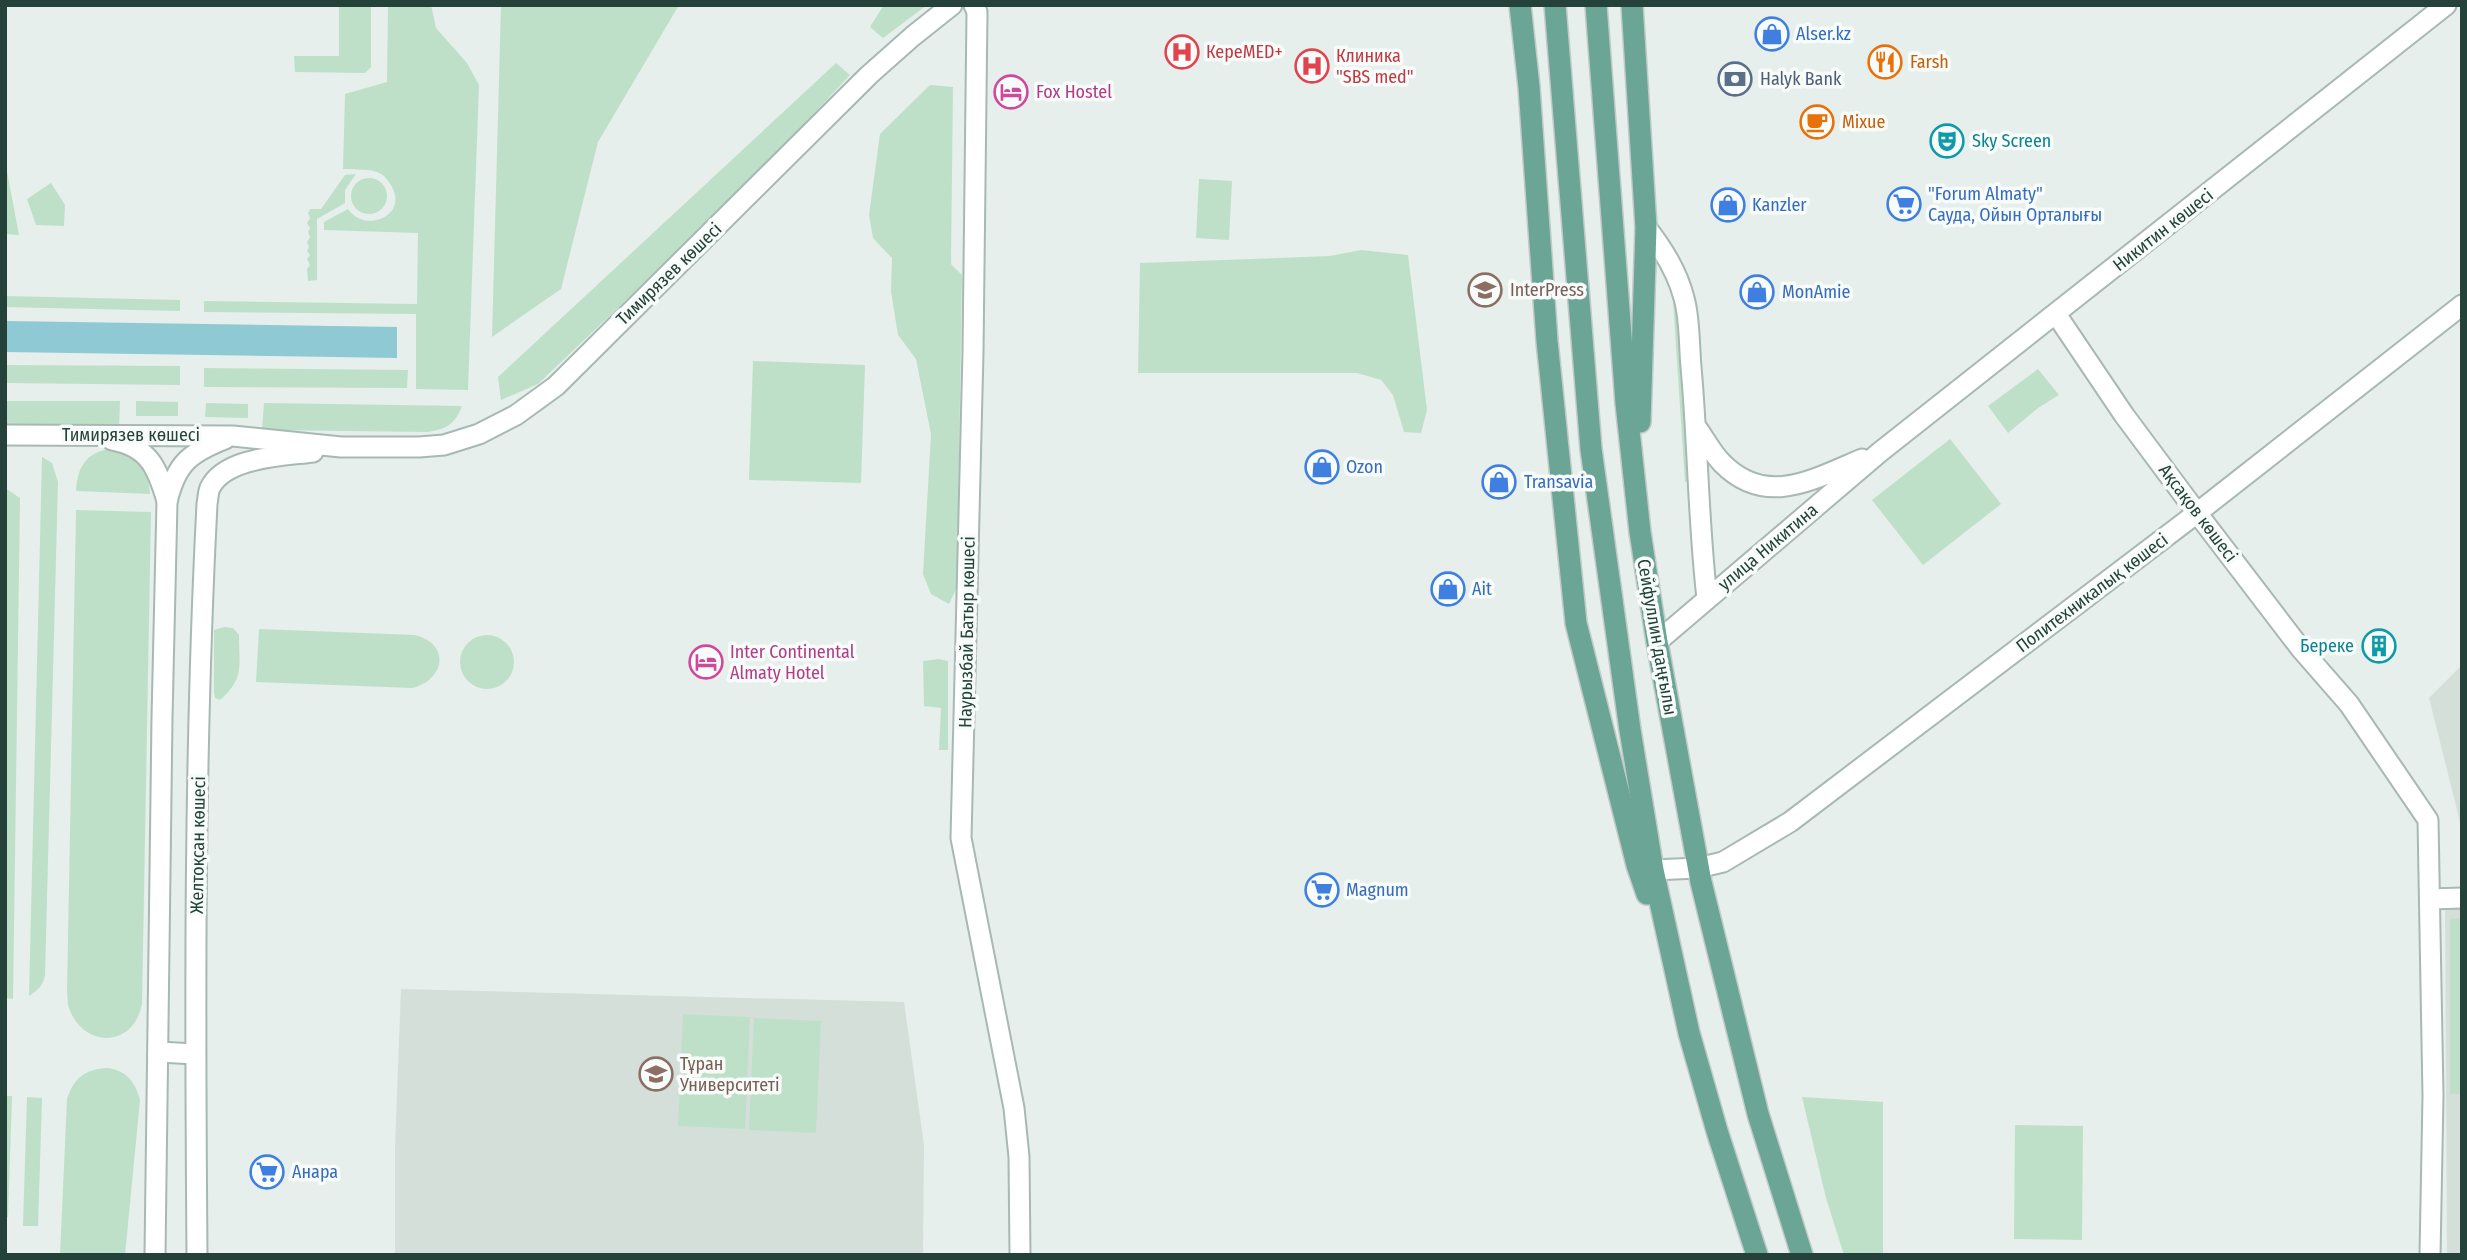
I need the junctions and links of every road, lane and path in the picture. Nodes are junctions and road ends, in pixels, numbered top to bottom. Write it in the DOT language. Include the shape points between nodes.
graph roads {
  1 [pos="952,5"];
  2 [pos="974,5"];
  3 [pos="1520,5"];
  4 [pos="1555,5"];
  5 [pos="1596,5"];
  6 [pos="1632,5"];
  7 [pos="2446,5"];
  8 [pos="1646,227"];
  9 [pos="2462,305"];
  10 [pos="2056,314"];
  11 [pos="1697,428"];
  12 [pos="84,434"];
  13 [pos="5,435"];
  14 [pos="233,436"];
  15 [pos="341,447"];
  16 [pos="1880,452"];
  17 [pos="253,461"];
  18 [pos="167,502"];
  19 [pos="2197,513"];
  20 [pos="1640,532"];
  21 [pos="1707,598"];
  22 [pos="1657,642"];
  23 [pos="1705,867"];
  24 [pos="1653,870"];
  25 [pos="2462,898"];
  26 [pos="2430,899"];
  27 [pos="1675,964"];
  28 [pos="159,1052"];
  29 [pos="195,1054"];
  30 [pos="158,1117"];
  31 [pos="142,1255"];
  32 [pos="155,1255"];
  33 [pos="197,1255"];
  34 [pos="1020,1255"];
  35 [pos="1757,1255"];
  36 [pos="1801,1255"];
  37 [pos="2430,1255"];
  1 -- 15 [label="street, Тимирязев көшесі" via="869,75 556,386 516,415 480,434 444,445"];
  2 -- 34 [label="street, Наурызбай Батыр көшесі" via="974,283 961,838 1014,1108"];
  3 -- 27 [label="main road" via="1576,623 1637,865"];
  4 -- 24 [label="main road, Сейфуллин даңғылы" via="1591,449"];
  5 -- 20 [label="main road, Сейфуллин даңғылы"];
  6 -- 8 [label="main road"];
  7 -- 10 [label="street, Никитин көшесі"];
  8 -- 11 [label="street" via="1665,252 1685,299"];
  8 -- 20 [label="main road"];
  9 -- 19 [label="street, Политехникалық көшесі"];
  10 -- 16 [label="street, Никитин көшесі"];
  10 -- 19 [label="street, Ақсақов көшесі"];
  11 -- 16 [label="street" via="1720,462 1739,479 1757,486 1787,488"];
  11 -- 21 [label="street"];
  12 -- 13 [label="street, Тимирязев көшесі"];
  12 -- 14 [label="street, Тимирязев көшесі"];
  12 -- 18 [label="street" via="128,443 141,451 152,462"];
  14 -- 15 [label="street, Тимирязев көшесі"];
  14 -- 18 [label="street" via="186,459"];
  15 -- 17 [label="street, Тимирязев көшесі"];
  16 -- 21 [label="street, улица Никитина"];
  17 -- 29 [label="street, Желтоқсан көшесі" via="219,475 207,504"];
  18 -- 28 [label="street, Желтоқсан көшесі"];
  19 -- 23 [label="street, Политехникалық көшесі" via="1790,822 1723,862"];
  19 -- 26 [label="street, Ақсақов көшесі" via="2349,704 2428,820"];
  20 -- 22 [label="main road, Сейфуллин даңғылы"];
  21 -- 22 [label="street, улица Никитина"];
  22 -- 23 [label="main road, Сейфуллин даңғылы"];
  23 -- 24 [label="street"];
  23 -- 36 [label="main road, Сейфуллин даңғылы" via="1758,1114"];
  24 -- 27 [label="main road, Сейфуллин даңғылы"];
  25 -- 26 [label="street"];
  26 -- 37 [label="street, Ақсақов көшесі"];
  27 -- 35 [label="main road, Сейфуллин даңғылы" via="1689,1033"];
  28 -- 29 [label="street"];
  28 -- 30 [label="street, Желтоқсан көшесі"];
  29 -- 33 [label="street, Желтоқсан көшесі"];
  30 -- 31 [label="street"];
  30 -- 32 [label="street"];
}
